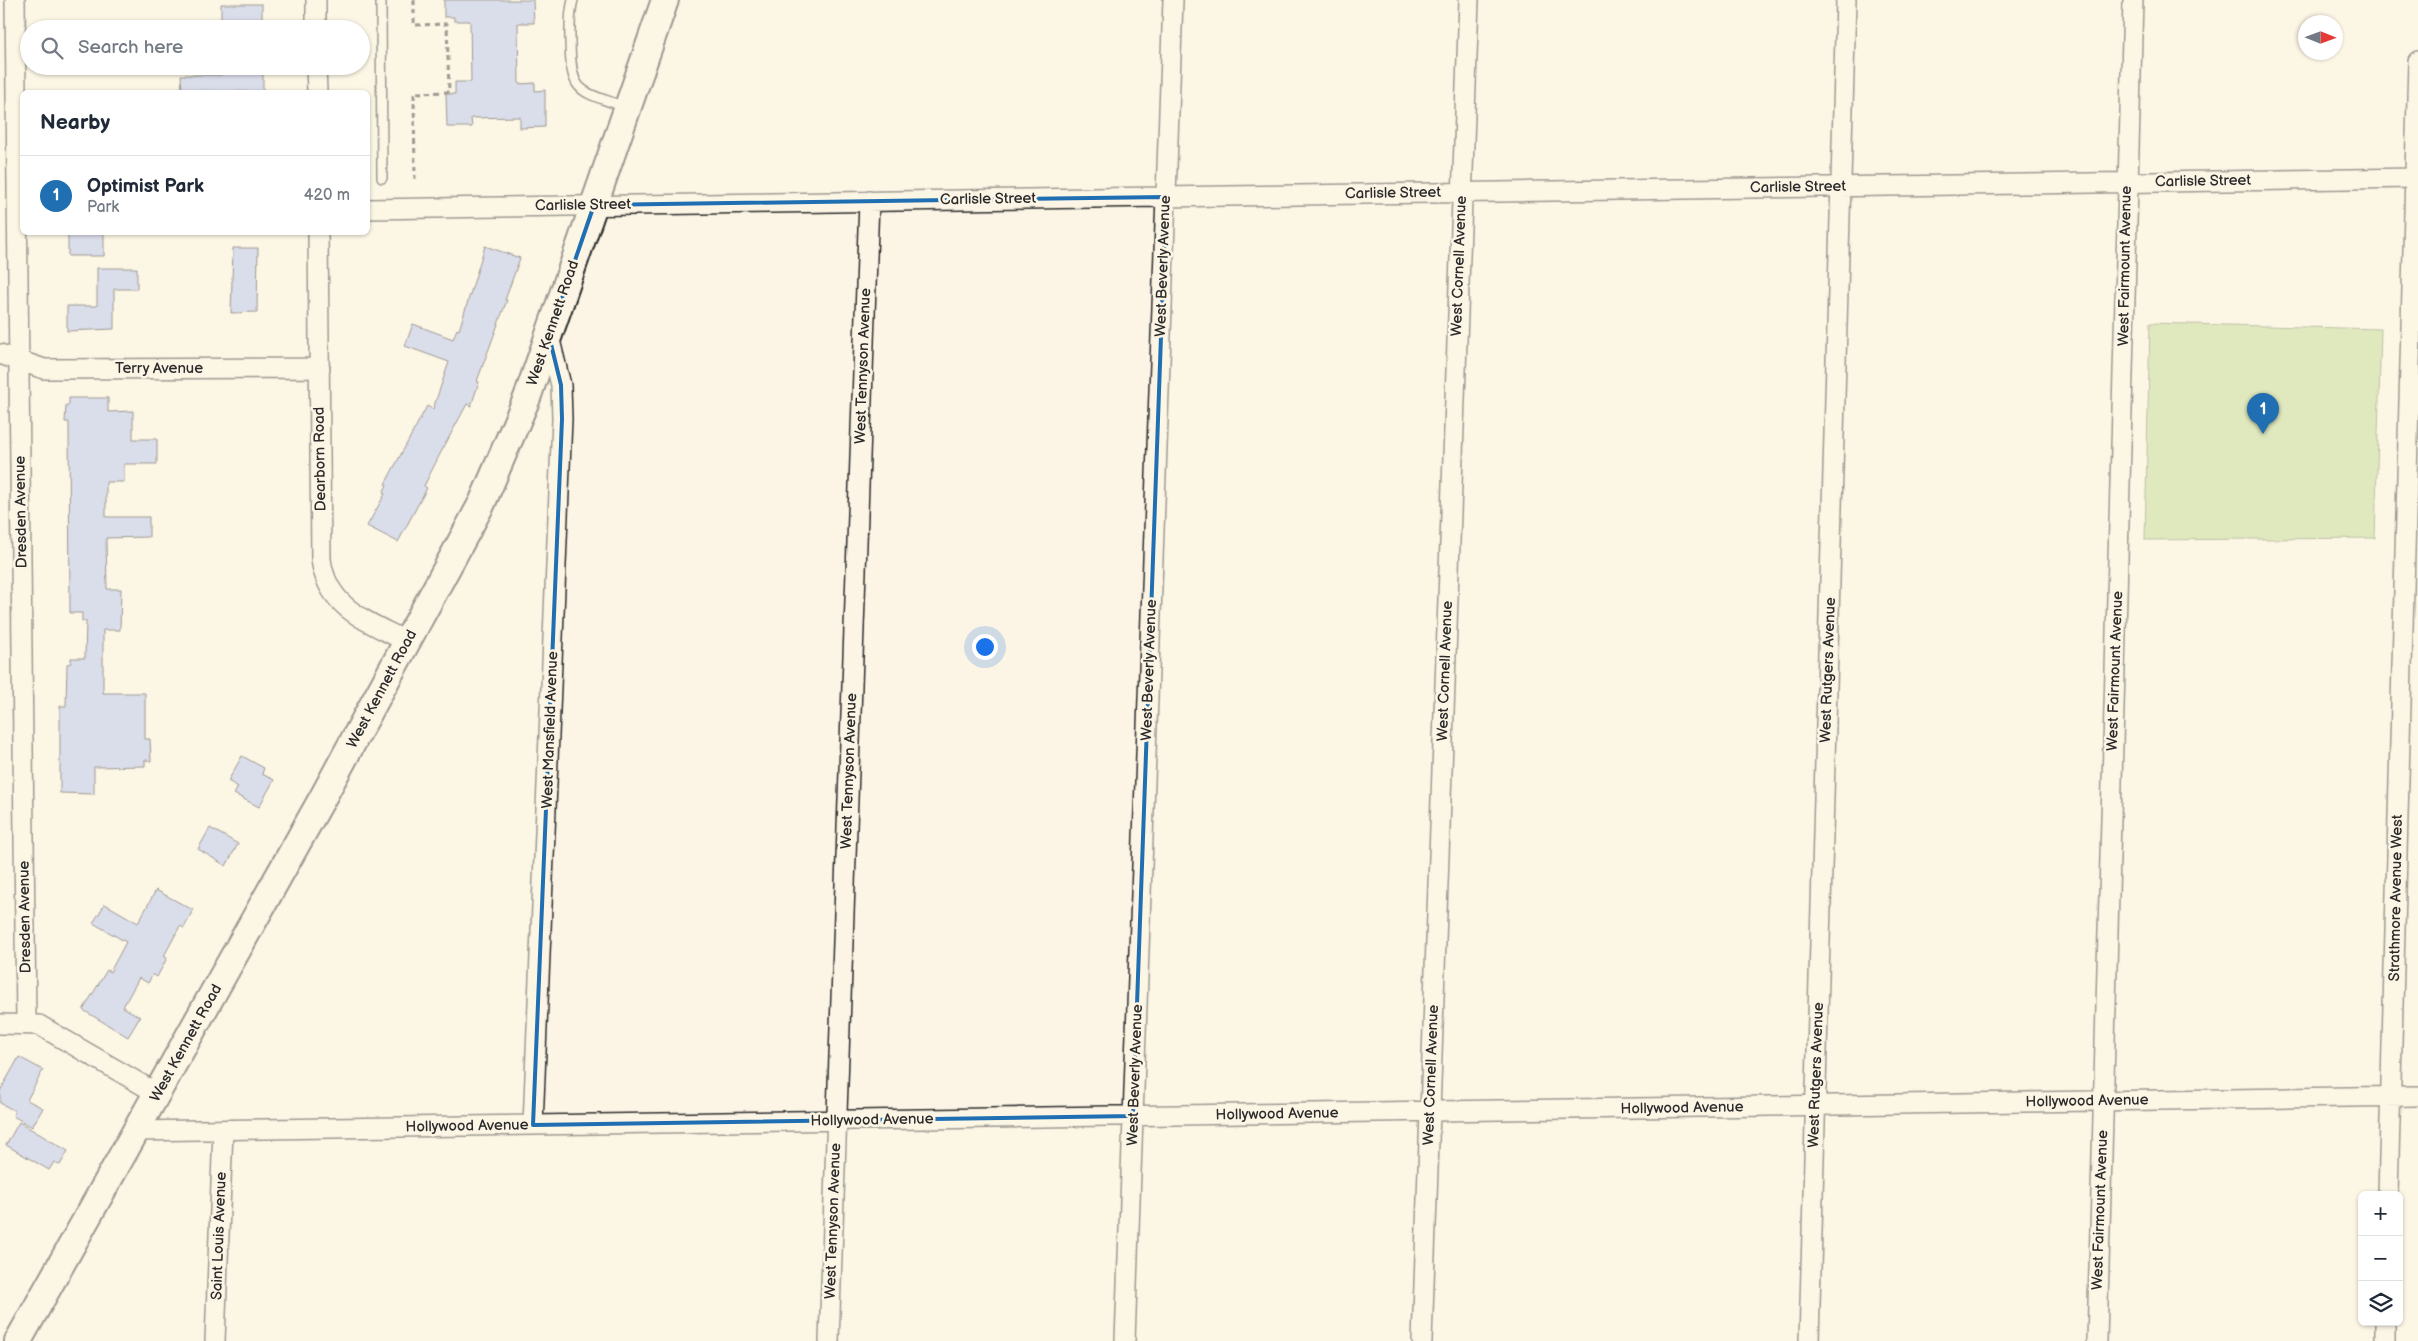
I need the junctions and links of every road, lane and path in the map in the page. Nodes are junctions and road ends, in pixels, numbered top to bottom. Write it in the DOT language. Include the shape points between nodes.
graph roads {
  1 [pos="15,0"];
  2 [pos="316,0"];
  3 [pos="381,0"];
  4 [pos="414,0"];
  5 [pos="573,0"];
  6 [pos="665,0"];
  7 [pos="1173,0"];
  8 [pos="1468,0"];
  9 [pos="1846,0"];
  10 [pos="2133,0"];
  11 [pos="316,20"];
  12 [pos="2418,61"];
  13 [pos="316,75"];
  14 [pos="317,90"];
  15 [pos="628,108"];
  16 [pos="382,178"];
  17 [pos="2417,178"];
  18 [pos="415,179"];
  19 [pos="2128,182"];
  20 [pos="1842,186"];
  21 [pos="1462,192"];
  22 [pos="1166,197"];
  23 [pos="869,201"];
  24 [pos="594,205"];
  25 [pos="370,209"];
  26 [pos="318,235"];
  27 [pos="550,336"];
  28 [pos="0,354"];
  29 [pos="19,360"];
  30 [pos="320,368"];
  31 [pos="407,642"];
  32 [pos="0,1024"];
  33 [pos="26,1024"];
  34 [pos="158,1094"];
  35 [pos="2418,1096"];
  36 [pos="2391,1097"];
  37 [pos="2103,1101"];
  38 [pos="1815,1106"];
  39 [pos="1430,1112"];
  40 [pos="1133,1116"];
  41 [pos="837,1121"];
  42 [pos="533,1125"];
  43 [pos="223,1130"];
  44 [pos="136,1131"];
  45 [pos="2388,1191"];
  46 [pos="2385,1326"];
  47 [pos="18,1341"];
  48 [pos="215,1341"];
  49 [pos="829,1341"];
  50 [pos="1125,1341"];
  51 [pos="1422,1341"];
  52 [pos="1809,1341"];
  53 [pos="2097,1341"];
  54 [pos="2385,1341"];
  1 -- 29 [label="street, Dresden Avenue"];
  2 -- 11 [label="street"];
  3 -- 16 [label="lane"];
  4 -- 18 [label="path" via="414,24 448,24 449,92 414,93"];
  5 -- 15 [label="lane" via="570,12 572,76 584,91"];
  6 -- 15 [label="street, West Kennett Road"];
  7 -- 22 [label="street, West Beverly Avenue"];
  8 -- 21 [label="street, West Cornell Avenue"];
  9 -- 20 [label="street, West Rutgers Avenue"];
  10 -- 19 [label="street, West Fairmount Avenue"];
  12 -- 17 [label="street, Strathmore Avenue West"];
  13 -- 14 [label="street"];
  15 -- 24 [label="street, West Kennett Road"];
  17 -- 19 [label="street, Carlisle Street"];
  17 -- 36 [label="street, Strathmore Avenue West"];
  19 -- 20 [label="street, Carlisle Street"];
  19 -- 37 [label="street, West Fairmount Avenue"];
  20 -- 21 [label="street, Carlisle Street"];
  20 -- 38 [label="street, West Rutgers Avenue"];
  21 -- 22 [label="street, Carlisle Street"];
  21 -- 39 [label="street, West Cornell Avenue"];
  22 -- 23 [label="street, Carlisle Street"];
  22 -- 40 [label="street, West Beverly Avenue"];
  23 -- 24 [label="street, Carlisle Street"];
  23 -- 41 [label="street, West Tennyson Avenue"];
  24 -- 25 [label="street, Carlisle Street"];
  24 -- 27 [label="street, West Kennett Road"];
  26 -- 30 [label="street, Dearborn Road"];
  27 -- 31 [label="street, West Kennett Road" via="499,469"];
  27 -- 42 [label="street, West Mansfield Avenue" via="561,385 562,419"];
  28 -- 29 [label="street, Terry Avenue"];
  29 -- 30 [label="street, Terry Avenue" via="44,369"];
  29 -- 33 [label="street, Dresden Avenue"];
  30 -- 31 [label="street, Dearborn Road" via="321,558 324,575 335,597 346,608"];
  31 -- 34 [label="street, West Kennett Road"];
  32 -- 33 [label="street"];
  33 -- 34 [label="street" via="43,1028"];
  34 -- 44 [label="street, West Kennett Road"];
  35 -- 36 [label="street, Hollywood Avenue"];
  36 -- 37 [label="street, Hollywood Avenue"];
  36 -- 45 [label="street, Strathmore Avenue West"];
  37 -- 38 [label="street, Hollywood Avenue"];
  37 -- 53 [label="street, West Fairmount Avenue"];
  38 -- 39 [label="street, Hollywood Avenue"];
  38 -- 52 [label="street, West Rutgers Avenue"];
  39 -- 40 [label="street, Hollywood Avenue"];
  39 -- 51 [label="street, West Cornell Avenue"];
  40 -- 41 [label="street, Hollywood Avenue"];
  40 -- 50 [label="street, West Beverly Avenue"];
  41 -- 42 [label="street, Hollywood Avenue"];
  41 -- 49 [label="street, West Tennyson Avenue"];
  42 -- 43 [label="street, Hollywood Avenue"];
  43 -- 44 [label="street, Hollywood Avenue"];
  43 -- 48 [label="street, Saint Louis Avenue"];
  44 -- 47 [label="street, West Kennett Road"];
  46 -- 54 [label="street"];
}
